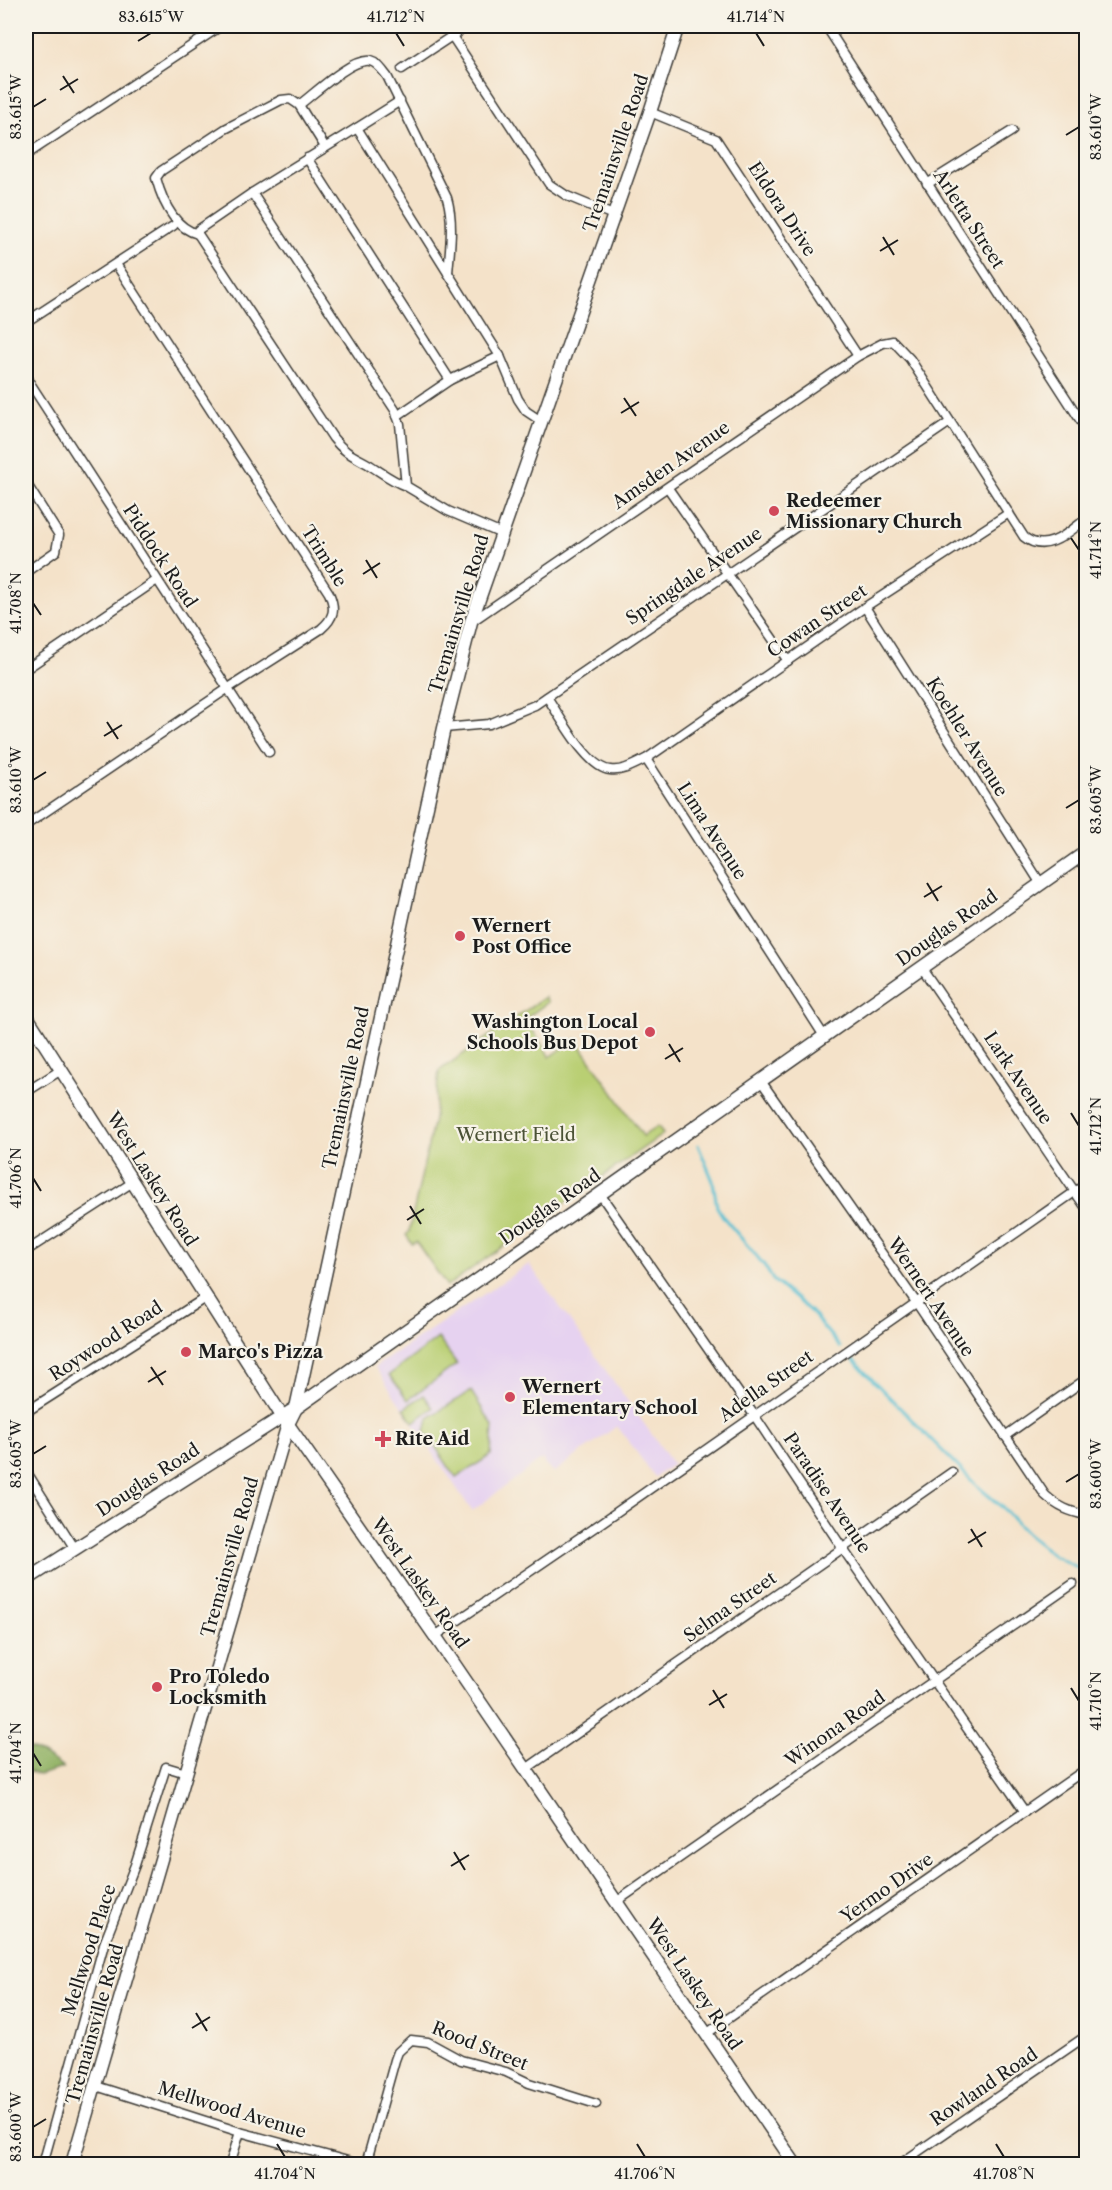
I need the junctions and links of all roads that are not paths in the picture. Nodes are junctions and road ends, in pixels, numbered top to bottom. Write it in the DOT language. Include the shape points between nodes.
graph roads {
  1 [pos="221,26"];
  2 [pos="467,26"];
  3 [pos="678,26"];
  4 [pos="826,26"];
  5 [pos="452,36"];
  6 [pos="402,69"];
  7 [pos="400,101"];
  8 [pos="299,105"];
  9 [pos="650,112"];
  10 [pos="357,129"];
  11 [pos="1012,131"];
  12 [pos="325,147"];
  13 [pos="26,155"];
  14 [pos="307,158"];
  15 [pos="927,184"];
  16 [pos="252,193"];
  17 [pos="613,215"];
  18 [pos="173,226"];
  19 [pos="198,234"];
  20 [pos="116,264"];
  21 [pos="448,273"];
  22 [pos="26,322"];
  23 [pos="500,356"];
  24 [pos="858,356"];
  25 [pos="26,377"];
  26 [pos="450,380"];
  27 [pos="397,416"];
  28 [pos="541,421"];
  29 [pos="950,422"];
  30 [pos="1086,429"];
  31 [pos="26,483"];
  32 [pos="406,486"];
  33 [pos="669,488"];
  34 [pos="1008,513"];
  35 [pos="1086,519"];
  36 [pos="502,534"];
  37 [pos="26,572"];
  38 [pos="728,573"];
  39 [pos="157,580"];
  40 [pos="866,607"];
  41 [pos="471,622"];
  42 [pos="788,661"];
  43 [pos="26,669"];
  44 [pos="227,689"];
  45 [pos="547,697"];
  46 [pos="444,728"];
  47 [pos="269,752"];
  48 [pos="646,759"];
  49 [pos="26,825"];
  50 [pos="1085,855"];
  51 [pos="1041,884"];
  52 [pos="922,968"];
  53 [pos="26,1015"];
  54 [pos="824,1036"];
  55 [pos="61,1070"];
  56 [pos="761,1081"];
  57 [pos="26,1092"];
  58 [pos="134,1182"];
  59 [pos="1086,1184"];
  60 [pos="1075,1192"];
  61 [pos="600,1194"];
  62 [pos="1086,1208"];
  63 [pos="26,1251"];
  64 [pos="205,1298"];
  65 [pos="916,1302"];
  66 [pos="1086,1379"];
  67 [pos="296,1408"];
  68 [pos="26,1412"];
  69 [pos="754,1415"];
  70 [pos="285,1420"];
  71 [pos="1005,1436"];
  72 [pos="26,1471"];
  73 [pos="952,1472"];
  74 [pos="1086,1515"];
  75 [pos="75,1549"];
  76 [pos="843,1549"];
  77 [pos="26,1580"];
  78 [pos="1073,1584"];
  79 [pos="435,1636"];
  80 [pos="936,1680"];
  81 [pos="1086,1768"];
  82 [pos="526,1769"];
  83 [pos="186,1773"];
  84 [pos="1025,1812"];
  85 [pos="616,1902"];
  86 [pos="706,2034"];
  87 [pos="1086,2036"];
  88 [pos="96,2086"];
  89 [pos="596,2104"];
  90 [pos="240,2132"];
  91 [pos="43,2164"];
  92 [pos="72,2164"];
  93 [pos="230,2164"];
  94 [pos="359,2164"];
  95 [pos="366,2164"];
  96 [pos="795,2164"];
  97 [pos="900,2164"];
  1 -- 13 [label="street"];
  2 -- 5 [label="street"];
  3 -- 9 [label="street, Tremainsville Road"];
  4 -- 15 [label="street, Arletta Street"];
  5 -- 6 [label="street"];
  5 -- 17 [label="street" via="549,184"];
  7 -- 8 [label="street" via="380,66 360,61"];
  7 -- 10 [label="street"];
  7 -- 21 [label="street" via="450,209"];
  8 -- 12 [label="street"];
  8 -- 19 [label="street" via="291,99 281,100 261,109 161,171 156,178 160,192 186,231"];
  9 -- 17 [label="street, Tremainsville Road"];
  9 -- 24 [label="street, Eldora Drive" via="716,139"];
  10 -- 12 [label="street"];
  10 -- 21 [label="street"];
  11 -- 15 [label="street"];
  12 -- 14 [label="street"];
  14 -- 16 [label="street"];
  14 -- 26 [label="street"];
  15 -- 30 [label="street, Arletta Street"];
  16 -- 19 [label="street" via="198,230"];
  16 -- 27 [label="street"];
  17 -- 28 [label="street, Tremainsville Road"];
  18 -- 20 [label="street"];
  19 -- 32 [label="street" via="333,438 351,456"];
  20 -- 22 [label="street"];
  20 -- 44 [label="street, Trimble" via="334,604 330,622"];
  21 -- 23 [label="street"];
  23 -- 26 [label="street"];
  23 -- 28 [label="street" via="518,399 526,411"];
  24 -- 29 [label="street, Amsden Avenue" via="893,341 910,358"];
  24 -- 33 [label="street, Amsden Avenue"];
  25 -- 39 [label="street, Piddock Road"];
  26 -- 27 [label="street"];
  27 -- 32 [label="street"];
  28 -- 36 [label="street, Tremainsville Road"];
  29 -- 34 [label="street"];
  29 -- 38 [label="street, Springdale Avenue"];
  31 -- 37 [label="street" via="59,535 56,551"];
  32 -- 36 [label="street" via="448,511"];
  33 -- 38 [label="street"];
  33 -- 41 [label="street, Amsden Avenue"];
  34 -- 35 [label="street" via="1024,537 1038,544 1056,540"];
  34 -- 40 [label="street, Cowan Street"];
  36 -- 41 [label="street, Tremainsville Road"];
  38 -- 42 [label="street"];
  38 -- 45 [label="street, Springdale Avenue"];
  39 -- 43 [label="street"];
  39 -- 44 [label="street, Piddock Road"];
  40 -- 42 [label="street, Cowan Street"];
  40 -- 51 [label="street, Koehler Avenue"];
  41 -- 46 [label="street, Tremainsville Road"];
  42 -- 48 [label="street, Cowan Street"];
  44 -- 47 [label="street, Piddock Road"];
  44 -- 49 [label="street, Trimble"];
  45 -- 46 [label="street, Springdale Avenue" via="489,724"];
  45 -- 48 [label="street" via="598,766 610,771"];
  46 -- 67 [label="street, Tremainsville Road"];
  48 -- 54 [label="street, Lima Avenue"];
  50 -- 51 [label="street, Douglas Road"];
  51 -- 52 [label="street, Douglas Road"];
  52 -- 54 [label="street, Douglas Road"];
  52 -- 60 [label="street, Lark Avenue"];
  53 -- 55 [label="street, West Laskey Road"];
  54 -- 56 [label="street, Douglas Road"];
  55 -- 57 [label="street"];
  55 -- 58 [label="street, West Laskey Road"];
  56 -- 61 [label="street, Douglas Road"];
  56 -- 65 [label="street, Wernert Avenue"];
  58 -- 63 [label="street"];
  58 -- 64 [label="street, West Laskey Road"];
  59 -- 60 [label="street, Adella Street"];
  60 -- 62 [label="street, Lark Avenue"];
  60 -- 65 [label="street, Adella Street"];
  61 -- 67 [label="street, Douglas Road"];
  61 -- 69 [label="street, Paradise Avenue"];
  64 -- 68 [label="street, Roywood Road"];
  64 -- 70 [label="street, West Laskey Road"];
  65 -- 69 [label="street, Adella Street"];
  65 -- 71 [label="street, Wernert Avenue"];
  66 -- 71 [label="street"];
  67 -- 70 [label="street, Tremainsville Road"];
  69 -- 76 [label="street, Paradise Avenue"];
  69 -- 79 [label="street, Adella Street"];
  70 -- 75 [label="street, Douglas Road"];
  70 -- 79 [label="street, West Laskey Road"];
  70 -- 83 [label="street, Tremainsville Road"];
  71 -- 74 [label="street, Wernert Avenue" via="1052,1502 1069,1512"];
  72 -- 75 [label="street"];
  73 -- 76 [label="street, Selma Street"];
  75 -- 77 [label="street, Douglas Road"];
  76 -- 80 [label="street, Paradise Avenue"];
  76 -- 82 [label="street, Selma Street"];
  78 -- 80 [label="street, Winona Road"];
  79 -- 82 [label="street, West Laskey Road"];
  80 -- 84 [label="street, Paradise Avenue"];
  80 -- 85 [label="street, Winona Road"];
  81 -- 84 [label="street, Yermo Drive"];
  82 -- 85 [label="street, West Laskey Road"];
  83 -- 88 [label="street, Tremainsville Road"];
  83 -- 91 [label="street, Mellwood Place" via="166,1767 135,1865 104,1944"];
  84 -- 86 [label="street, Yermo Drive"];
  85 -- 86 [label="street, West Laskey Road"];
  86 -- 96 [label="street, West Laskey Road"];
  87 -- 97 [label="street, Rowland Road"];
  88 -- 90 [label="street, Mellwood Avenue"];
  88 -- 92 [label="street, Tremainsville Road"];
  89 -- 95 [label="street, Rood Street" via="461,2060 428,2042 411,2040 395,2060"];
  90 -- 93 [label="street"];
  90 -- 94 [label="street, Mellwood Avenue"];
}
